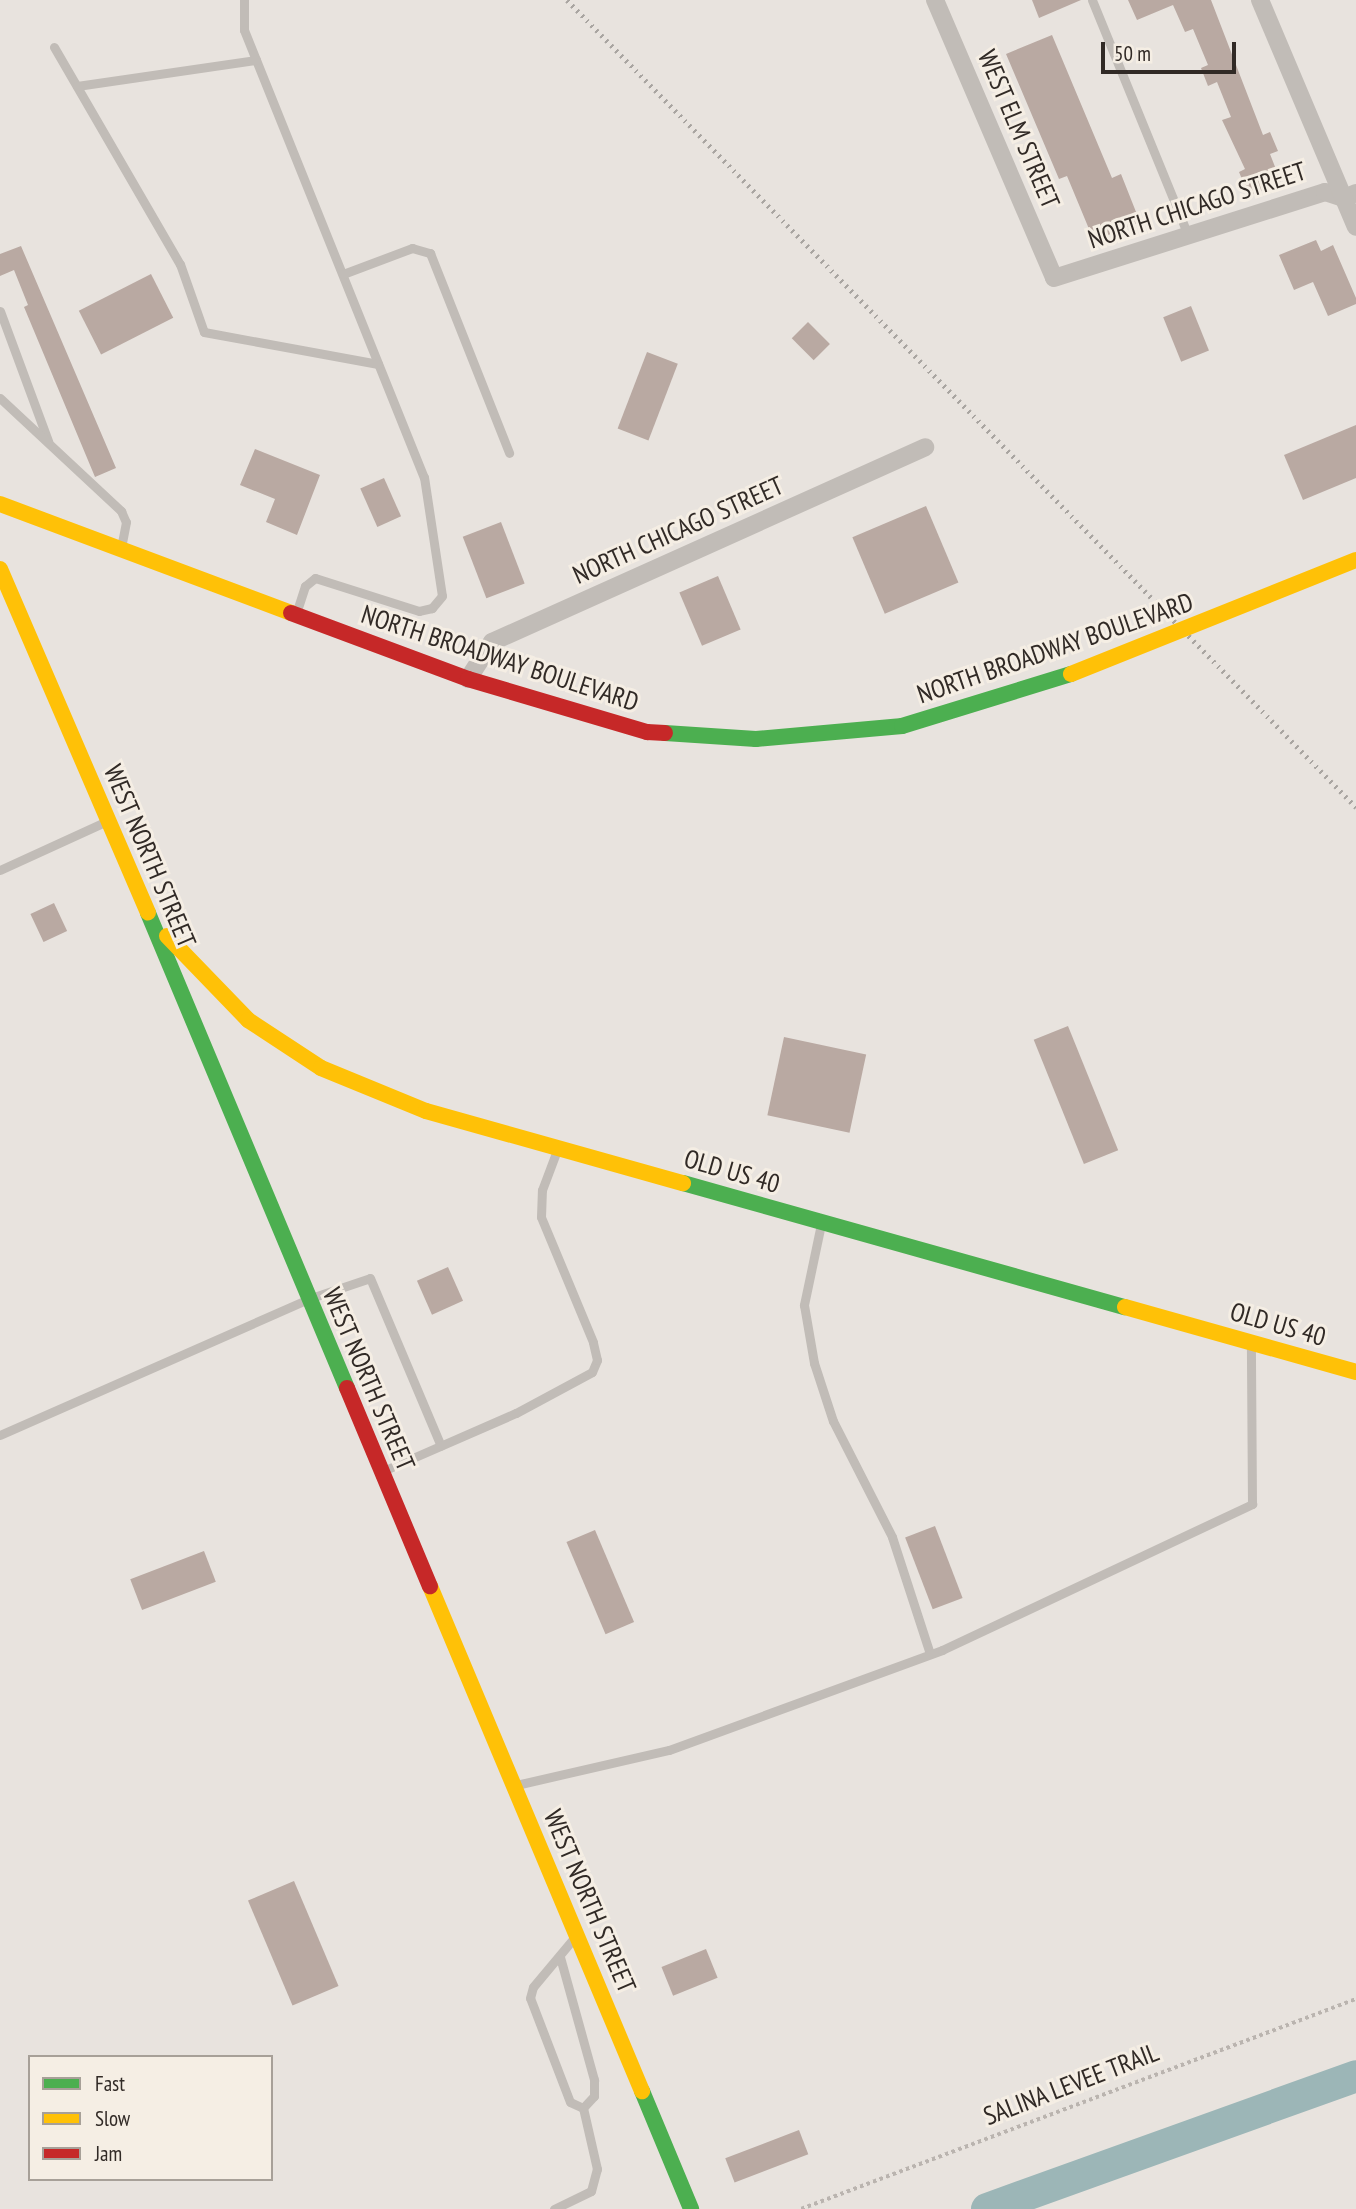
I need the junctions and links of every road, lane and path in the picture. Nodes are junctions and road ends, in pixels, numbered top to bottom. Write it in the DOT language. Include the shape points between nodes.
graph roads {
  1 [pos="244,0"];
  2 [pos="935,0"];
  3 [pos="1092,0"];
  4 [pos="1260,0"];
  5 [pos="54,47"];
  6 [pos="256,60"];
  7 [pos="77,86"];
  8 [pos="1350,196"];
  9 [pos="1356,227"];
  10 [pos="1188,235"];
  11 [pos="342,274"];
  12 [pos="1054,278"];
  13 [pos="0,311"];
  14 [pos="379,364"];
  15 [pos="0,398"];
  16 [pos="49,443"];
  17 [pos="925,447"];
  18 [pos="509,453"];
  19 [pos="0,504"];
  20 [pos="121,549"];
  21 [pos="1356,560"];
  22 [pos="0,569"];
  23 [pos="296,615"];
  24 [pos="468,679"];
  25 [pos="109,820"];
  26 [pos="0,870"];
  27 [pos="150,917"];
  28 [pos="558,1148"];
  29 [pos="822,1222"];
  30 [pos="309,1299"];
  31 [pos="1251,1342"];
  32 [pos="1356,1372"];
  33 [pos="0,1435"];
  34 [pos="441,1446"];
  35 [pos="382,1472"];
  36 [pos="930,1654"];
  37 [pos="514,1786"];
  38 [pos="577,1934"];
  39 [pos="561,1957"];
  40 [pos="1356,1999"];
  41 [pos="583,2108"];
  42 [pos="554,2209"];
  43 [pos="691,2209"];
  44 [pos="801,2209"];
  1 -- 6 [label="lane" via="242,20"];
  2 -- 12 [label="street, WEST ELM STREET"];
  3 -- 10 [label="lane"];
  4 -- 8 [label="street"];
  5 -- 7 [label="lane"];
  6 -- 7 [label="lane"];
  6 -- 11 [label="lane"];
  7 -- 14 [label="lane" via="180,264 204,332"];
  8 -- 9 [label="street"];
  8 -- 10 [label="street, NORTH CHICAGO STREET" via="1325,191"];
  10 -- 12 [label="street, NORTH CHICAGO STREET"];
  11 -- 14 [label="lane"];
  11 -- 18 [label="lane" via="412,248 430,253"];
  13 -- 16 [label="lane"];
  14 -- 23 [label="lane" via="424,477 442,596 432,608 419,611 315,578 304,586"];
  15 -- 16 [label="lane"];
  16 -- 20 [label="lane" via="121,511 126,522"];
  17 -- 24 [label="street, NORTH CHICAGO STREET" via="492,642"];
  19 -- 20 [label="street, NORTH BROADWAY BOULEVARD"];
  20 -- 23 [label="street, NORTH BROADWAY BOULEVARD"];
  21 -- 24 [label="street, NORTH BROADWAY BOULEVARD, bridge" via="1071,674 902,726 755,739 647,732"];
  22 -- 25 [label="street, WEST NORTH STREET"];
  23 -- 24 [label="street, NORTH BROADWAY BOULEVARD"];
  25 -- 26 [label="lane"];
  25 -- 27 [label="street, WEST NORTH STREET"];
  27 -- 28 [label="street, OLD US 40" via="248,1020 320,1068 426,1111"];
  27 -- 30 [label="street, WEST NORTH STREET"];
  28 -- 29 [label="street, OLD US 40"];
  28 -- 34 [label="lane" via="542,1190 541,1217 597,1360 592,1373"];
  29 -- 31 [label="street, OLD US 40"];
  29 -- 36 [label="lane" via="804,1305 814,1363 833,1421 892,1537"];
  30 -- 33 [label="lane"];
  30 -- 34 [label="lane" via="370,1278"];
  30 -- 35 [label="street, WEST NORTH STREET"];
  31 -- 32 [label="street, OLD US 40"];
  31 -- 36 [label="lane" via="1252,1504"];
  34 -- 35 [label="lane"];
  35 -- 37 [label="street, WEST NORTH STREET"];
  36 -- 37 [label="lane" via="669,1750"];
  37 -- 38 [label="street, WEST NORTH STREET"];
  38 -- 39 [label="lane"];
  38 -- 43 [label="street, WEST NORTH STREET"];
  39 -- 41 [label="lane" via="594,2080 594,2096"];
  39 -- 41 [label="lane" via="533,1987 531,2010 570,2102"];
  40 -- 44 [label="path, SALINA LEVEE TRAIL"];
  41 -- 42 [label="lane" via="597,2169 591,2190"];
}
